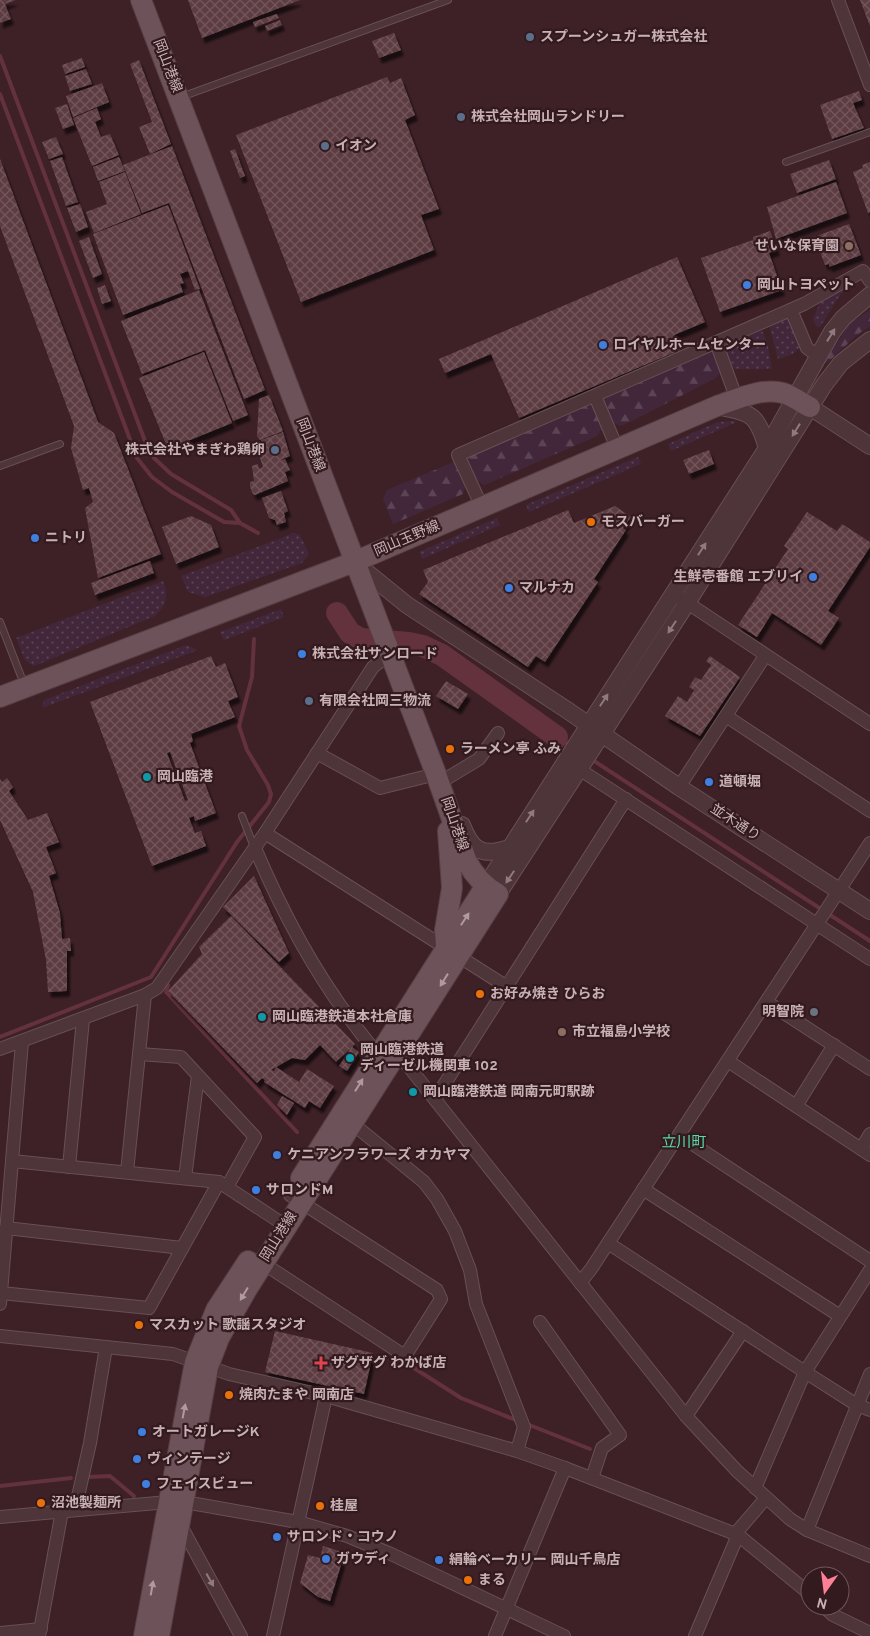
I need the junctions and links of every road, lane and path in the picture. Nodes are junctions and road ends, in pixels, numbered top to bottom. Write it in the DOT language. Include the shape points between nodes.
graph roads {
  1 [pos="142,0"];
  2 [pos="448,0"];
  3 [pos="838,0"];
  4 [pos="870,85"];
  5 [pos="180,98"];
  6 [pos="870,132"];
  7 [pos="786,162"];
  8 [pos="870,281"];
  9 [pos="870,295"];
  10 [pos="791,310"];
  11 [pos="870,340"];
  12 [pos="716,342"];
  13 [pos="818,356"];
  14 [pos="595,396"];
  15 [pos="737,400"];
  16 [pos="803,403"];
  17 [pos="717,406"];
  18 [pos="60,444"];
  19 [pos="870,446"];
  20 [pos="617,448"];
  21 [pos="766,448"];
  22 [pos="0,466"];
  23 [pos="482,507"];
  24 [pos="354,562"];
  25 [pos="673,594"];
  26 [pos="687,603"];
  27 [pos="0,622"];
  28 [pos="390,654"];
  29 [pos="766,656"];
  30 [pos="25,688"];
  31 [pos="0,697"];
  32 [pos="726,716"];
  33 [pos="588,724"];
  34 [pos="870,724"];
  35 [pos="498,732"];
  36 [pos="602,734"];
  37 [pos="317,753"];
  38 [pos="580,755"];
  39 [pos="440,785"];
  40 [pos="679,787"];
  41 [pos="626,799"];
  42 [pos="870,811"];
  43 [pos="242,816"];
  44 [pos="265,833"];
  45 [pos="252,843"];
  46 [pos="870,843"];
  47 [pos="509,848"];
  48 [pos="492,891"];
  49 [pos="835,897"];
  50 [pos="870,910"];
  51 [pos="820,921"];
  52 [pos="452,952"];
  53 [pos="870,959"];
  54 [pos="507,987"];
  55 [pos="145,995"];
  56 [pos="767,1002"];
  57 [pos="83,1019"];
  58 [pos="22,1042"];
  59 [pos="834,1045"];
  60 [pos="0,1049"];
  61 [pos="388,1053"];
  62 [pos="139,1054"];
  63 [pos="728,1061"];
  64 [pos="870,1068"];
  65 [pos="198,1076"];
  66 [pos="435,1098"];
  67 [pos="796,1106"];
  68 [pos="346,1119"];
  69 [pos="870,1134"];
  70 [pos="679,1135"];
  71 [pos="865,1152"];
  72 [pos="12,1161"];
  73 [pos="69,1167"];
  74 [pos="127,1172"];
  75 [pos="185,1178"];
  76 [pos="223,1184"];
  77 [pos="643,1190"];
  78 [pos="296,1198"];
  79 [pos="281,1223"];
  80 [pos="6,1228"];
  81 [pos="608,1243"];
  82 [pos="182,1248"];
  83 [pos="257,1260"];
  84 [pos="870,1261"];
  85 [pos="870,1270"];
  86 [pos="580,1283"];
  87 [pos="0,1298"];
  88 [pos="840,1316"];
  89 [pos="540,1322"];
  90 [pos="743,1331"];
  91 [pos="0,1336"];
  92 [pos="106,1347"];
  93 [pos="202,1364"];
  94 [pos="805,1372"];
  95 [pos="870,1374"];
  96 [pos="326,1396"];
  97 [pos="857,1405"];
  98 [pos="870,1410"];
  99 [pos="686,1416"];
  100 [pos="516,1451"];
  101 [pos="565,1468"];
  102 [pos="592,1478"];
  103 [pos="755,1488"];
  104 [pos="766,1498"];
  105 [pos="176,1509"];
  106 [pos="68,1510"];
  107 [pos="0,1517"];
  108 [pos="298,1522"];
  109 [pos="807,1530"];
  110 [pos="737,1535"];
  111 [pos="870,1556"];
  112 [pos="800,1586"];
  113 [pos="506,1608"];
  114 [pos="832,1616"];
  115 [pos="40,1632"];
  116 [pos="0,1634"];
  117 [pos="870,1634"];
  118 [pos="144,1636"];
  119 [pos="159,1636"];
  120 [pos="240,1636"];
  121 [pos="274,1636"];
  122 [pos="495,1636"];
  123 [pos="564,1636"];
  124 [pos="695,1636"];
  1 -- 5 [label="main road, 岡山港線"];
  2 -- 5 [label="lane"];
  3 -- 4 [label="street"];
  5 -- 24 [label="main road, 岡山港線"];
  6 -- 7 [label="lane"];
  8 -- 10 [label="street" via="863,271"];
  13 -- 9 [label="street, one-way" via="843,318"];
  10 -- 12 [label="street"];
  10 -- 13 [label="street" via="807,348"];
  11 -- 16 [label="street" via="840,363"];
  12 -- 14 [label="street"];
  12 -- 15 [label="street"];
  13 -- 16 [label="street"];
  14 -- 20 [label="street"];
  14 -- 23 [label="street" via="458,455"];
  15 -- 16 [label="main road, 岡山玉野線" via="773,392 786,394"];
  15 -- 17 [label="main road, 岡山玉野線"];
  16 -- 19 [label="street"];
  16 -- 21 [label="street"];
  16 -- 26 [label="street, one-way"];
  17 -- 20 [label="main road, 岡山玉野線"];
  17 -- 21 [label="street" via="754,418 760,426"];
  18 -- 22 [label="lane"];
  20 -- 23 [label="main road, 岡山玉野線"];
  25 -- 21 [label="street, one-way"];
  23 -- 24 [label="main road, 岡山玉野線"];
  24 -- 28 [label="main road, 岡山港線"];
  24 -- 30 [label="main road, 岡山玉野線"];
  24 -- 33 [label="street, 並木通り" via="407,605"];
  25 -- 26 [label="street"];
  33 -- 25 [label="street, one-way"];
  26 -- 29 [label="street"];
  26 -- 36 [label="street, one-way"];
  27 -- 30 [label="lane"];
  28 -- 37 [label="street" via="373,667"];
  28 -- 39 [label="main road, 岡山港線"];
  29 -- 32 [label="street"];
  29 -- 34 [label="street"];
  30 -- 31 [label="main road, 岡山玉野線"];
  32 -- 40 [label="street"];
  32 -- 42 [label="street"];
  33 -- 36 [label="street, 並木通り"];
  33 -- 38 [label="street"];
  35 -- 39 [label="street" via="478,759"];
  36 -- 38 [label="street"];
  36 -- 40 [label="street, 並木通り"];
  37 -- 39 [label="street" via="380,788"];
  37 -- 44 [label="street"];
  38 -- 41 [label="street"];
  47 -- 38 [label="street, one-way"];
  38 -- 48 [label="street, one-way"];
  39 -- 47 [label="street" via="472,846 488,852"];
  39 -- 48 [label="main road, 岡山港線" via="467,862 473,874"];
  39 -- 52 [label="main road" via="452,888 446,930"];
  40 -- 49 [label="street, 並木通り"];
  41 -- 51 [label="street"];
  41 -- 54 [label="street"];
  43 -- 45 [label="lane"];
  44 -- 45 [label="street"];
  44 -- 52 [label="street"];
  45 -- 55 [label="street" via="162,981"];
  45 -- 61 [label="street" via="276,898 316,970"];
  46 -- 49 [label="street"];
  47 -- 48 [label="street"];
  48 -- 52 [label="main road, 岡山港線"];
  49 -- 50 [label="street, 並木通り"];
  49 -- 51 [label="street"];
  51 -- 53 [label="street"];
  51 -- 56 [label="street"];
  52 -- 54 [label="street"];
  52 -- 61 [label="main road, 岡山港線"];
  54 -- 66 [label="street"];
  55 -- 57 [label="street"];
  55 -- 62 [label="street"];
  56 -- 59 [label="street"];
  56 -- 63 [label="street"];
  57 -- 58 [label="street"];
  57 -- 73 [label="street"];
  58 -- 60 [label="street"];
  58 -- 72 [label="street"];
  59 -- 64 [label="street"];
  59 -- 67 [label="street"];
  61 -- 66 [label="street"];
  61 -- 68 [label="main road, 岡山港線"];
  62 -- 65 [label="street" via="181,1057"];
  62 -- 74 [label="street"];
  63 -- 67 [label="street"];
  63 -- 70 [label="street"];
  65 -- 75 [label="street"];
  65 -- 76 [label="street" via="255,1138"];
  66 -- 86 [label="street"];
  67 -- 71 [label="street"];
  68 -- 78 [label="main road, 岡山港線"];
  68 -- 100 [label="street" via="424,1182 455,1231 470,1270 476,1304 522,1422"];
  69 -- 71 [label="street"];
  70 -- 77 [label="street"];
  70 -- 84 [label="street"];
  72 -- 73 [label="street"];
  72 -- 80 [label="street"];
  73 -- 74 [label="street"];
  74 -- 75 [label="street"];
  75 -- 76 [label="street"];
  76 -- 79 [label="street"];
  76 -- 82 [label="street"];
  77 -- 81 [label="street"];
  77 -- 88 [label="street"];
  78 -- 79 [label="main road, 岡山港線"];
  78 -- 83 [label="street" via="437,1290 441,1299 405,1356"];
  79 -- 83 [label="main road, 岡山港線"];
  80 -- 82 [label="street"];
  80 -- 87 [label="street"];
  81 -- 86 [label="street"];
  81 -- 90 [label="street"];
  82 -- 87 [label="street" via="149,1308"];
  83 -- 93 [label="main road, 岡山港線"];
  85 -- 88 [label="street"];
  86 -- 99 [label="street"];
  88 -- 94 [label="street"];
  89 -- 102 [label="street" via="620,1435 602,1448"];
  90 -- 94 [label="street"];
  90 -- 99 [label="street"];
  91 -- 92 [label="street"];
  92 -- 93 [label="street" via="173,1354"];
  92 -- 106 [label="street" via="90,1443"];
  93 -- 96 [label="street" via="229,1374"];
  93 -- 105 [label="main road, 岡山港線"];
  94 -- 97 [label="street"];
  94 -- 103 [label="street"];
  95 -- 97 [label="street"];
  96 -- 100 [label="street"];
  96 -- 108 [label="street"];
  97 -- 98 [label="street"];
  97 -- 109 [label="street"];
  99 -- 103 [label="street"];
  100 -- 101 [label="street"];
  101 -- 102 [label="street"];
  101 -- 113 [label="street"];
  102 -- 110 [label="street"];
  103 -- 104 [label="street"];
  104 -- 109 [label="street"];
  104 -- 110 [label="street"];
  105 -- 106 [label="street"];
  105 -- 108 [label="street"];
  118 -- 105 [label="main road, 岡山港線, one-way"];
  105 -- 119 [label="main road, 岡山港線"];
  105 -- 120 [label="street, one-way"];
  106 -- 107 [label="street"];
  106 -- 115 [label="street"];
  108 -- 113 [label="street" via="347,1536 391,1554"];
  108 -- 121 [label="street"];
  109 -- 111 [label="street"];
  110 -- 112 [label="street"];
  110 -- 124 [label="street"];
  113 -- 122 [label="street"];
  113 -- 123 [label="street"];
  114 -- 117 [label="street"];
  115 -- 116 [label="street"];
}
